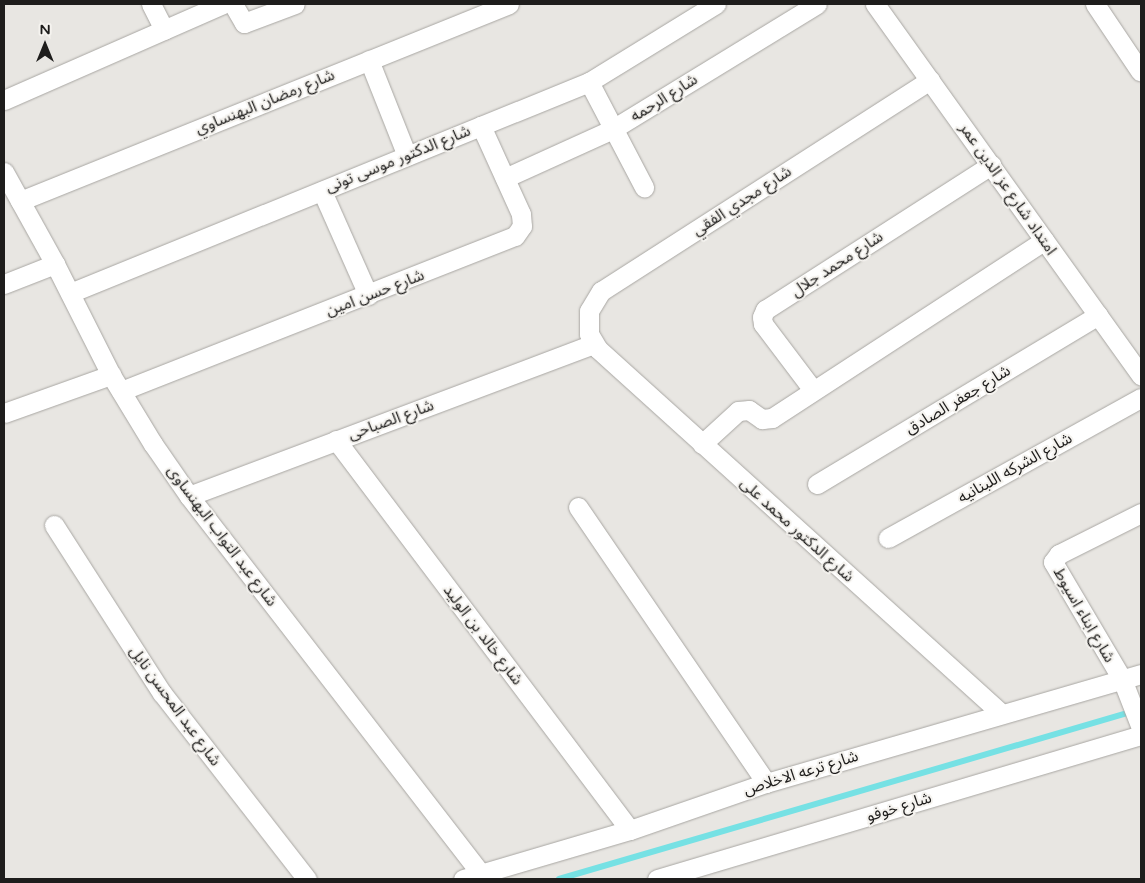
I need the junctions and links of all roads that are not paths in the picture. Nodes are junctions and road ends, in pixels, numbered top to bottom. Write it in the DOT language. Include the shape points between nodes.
graph roads {
  1 [pos="151,4"];
  2 [pos="223,4"];
  3 [pos="234,4"];
  4 [pos="295,4"];
  5 [pos="509,4"];
  6 [pos="716,4"];
  7 [pos="817,4"];
  8 [pos="875,4"];
  9 [pos="1095,4"];
  10 [pos="164,30"];
  11 [pos="369,60"];
  12 [pos="1140,71"];
  13 [pos="930,80"];
  14 [pos="589,82"];
  15 [pos="4,100"];
  16 [pos="481,126"];
  17 [pos="613,129"];
  18 [pos="408,156"];
  19 [pos="991,165"];
  20 [pos="4,172"];
  21 [pos="505,178"];
  22 [pos="644,188"];
  23 [pos="322,191"];
  24 [pos="20,201"];
  25 [pos="1044,241"];
  26 [pos="55,264"];
  27 [pos="4,284"];
  28 [pos="70,293"];
  29 [pos="368,295"];
  30 [pos="1098,315"];
  31 [pos="593,344"];
  32 [pos="111,375"];
  33 [pos="1141,375"];
  34 [pos="814,390"];
  35 [pos="121,391"];
  36 [pos="1141,398"];
  37 [pos="4,413"];
  38 [pos="336,440"];
  39 [pos="702,444"];
  40 [pos="817,484"];
  41 [pos="189,496"];
  42 [pos="578,507"];
  43 [pos="1141,513"];
  44 [pos="54,525"];
  45 [pos="888,538"];
  46 [pos="1141,674"];
  47 [pos="1122,679"];
  48 [pos="1002,714"];
  49 [pos="1141,728"];
  50 [pos="1141,735"];
  51 [pos="766,783"];
  52 [pos="630,830"];
  53 [pos="482,874"];
  54 [pos="307,879"];
  55 [pos="463,879"];
  56 [pos="657,879"];
  1 -- 10 [label="street"];
  2 -- 10 [label="street"];
  3 -- 4 [label="street" via="244,23"];
  5 -- 11 [label="street, شارع رمضان البهنساوي"];
  6 -- 14 [label="street, شارع الدكتور موسى تونى"];
  7 -- 17 [label="street, شارع الرحمه"];
  8 -- 13 [label="street, امتداد شارع عز الدين عمر"];
  9 -- 12 [label="street"];
  10 -- 15 [label="street"];
  11 -- 18 [label="street"];
  11 -- 24 [label="street, شارع رمضان البهنساوي"];
  13 -- 19 [label="street, امتداد شارع عز الدين عمر"];
  13 -- 31 [label="street, شارع مجدي الفقي" via="601,292 594,301 588,322"];
  14 -- 16 [label="street, شارع الدكتور موسى تونى"];
  14 -- 17 [label="street"];
  16 -- 18 [label="street, شارع الدكتور موسى تونى"];
  16 -- 21 [label="street, شارع حسن امين"];
  17 -- 21 [label="street, شارع الرحمه"];
  17 -- 22 [label="street"];
  18 -- 23 [label="street, شارع الدكتور موسى تونى"];
  19 -- 25 [label="street, امتداد شارع عز الدين عمر"];
  19 -- 34 [label="street, شارع محمد جلال" via="765,310 763,324"];
  20 -- 24 [label="street, شارع عبد التواب البهنساوى"];
  21 -- 29 [label="street, شارع حسن امين" via="522,214 522,226 516,236"];
  23 -- 28 [label="street, شارع الدكتور موسى تونى"];
  23 -- 29 [label="street"];
  24 -- 26 [label="street, شارع عبد التواب البهنساوى"];
  25 -- 30 [label="street, امتداد شارع عز الدين عمر"];
  25 -- 34 [label="street"];
  26 -- 27 [label="street"];
  26 -- 28 [label="street, شارع عبد التواب البهنساوى"];
  28 -- 32 [label="street, شارع عبد التواب البهنساوى"];
  29 -- 35 [label="street, شارع حسن امين"];
  30 -- 33 [label="street, امتداد شارع عز الدين عمر"];
  30 -- 40 [label="street, شارع جعفر الصادق"];
  31 -- 38 [label="street, شارع الصباحى"];
  31 -- 39 [label="street, شارع الدكتور محمد على"];
  32 -- 35 [label="street, شارع عبد التواب البهنساوى"];
  32 -- 37 [label="street"];
  34 -- 39 [label="street" via="769,419 762,419 748,410 738,411"];
  35 -- 41 [label="street, شارع عبد التواب البهنساوى"];
  36 -- 45 [label="street, شارع الشركه اللبنانيه"];
  38 -- 41 [label="street, شارع الصباحى"];
  38 -- 52 [label="street, شارع خالد بن الوليد"];
  39 -- 48 [label="street, شارع الدكتور محمد على"];
  41 -- 53 [label="street, شارع عبد التواب البهنساوى"];
  42 -- 51 [label="street"];
  43 -- 47 [label="street, شارع ابناء اسيوط" via="1054,559 1054,565"];
  44 -- 54 [label="street, شارع عبد المحسن نايل" via="162,693"];
  46 -- 47 [label="street, شارع ترعه الاخلاص"];
  47 -- 48 [label="street, شارع ترعه الاخلاص"];
  47 -- 49 [label="street"];
  48 -- 51 [label="street, شارع ترعه الاخلاص"];
  50 -- 56 [label="street, شارع خوفو"];
  51 -- 52 [label="street, شارع ترعه الاخلاص"];
  52 -- 53 [label="street, شارع ترعه الاخلاص"];
  53 -- 55 [label="street, شارع ترعه الاخلاص"];
}
